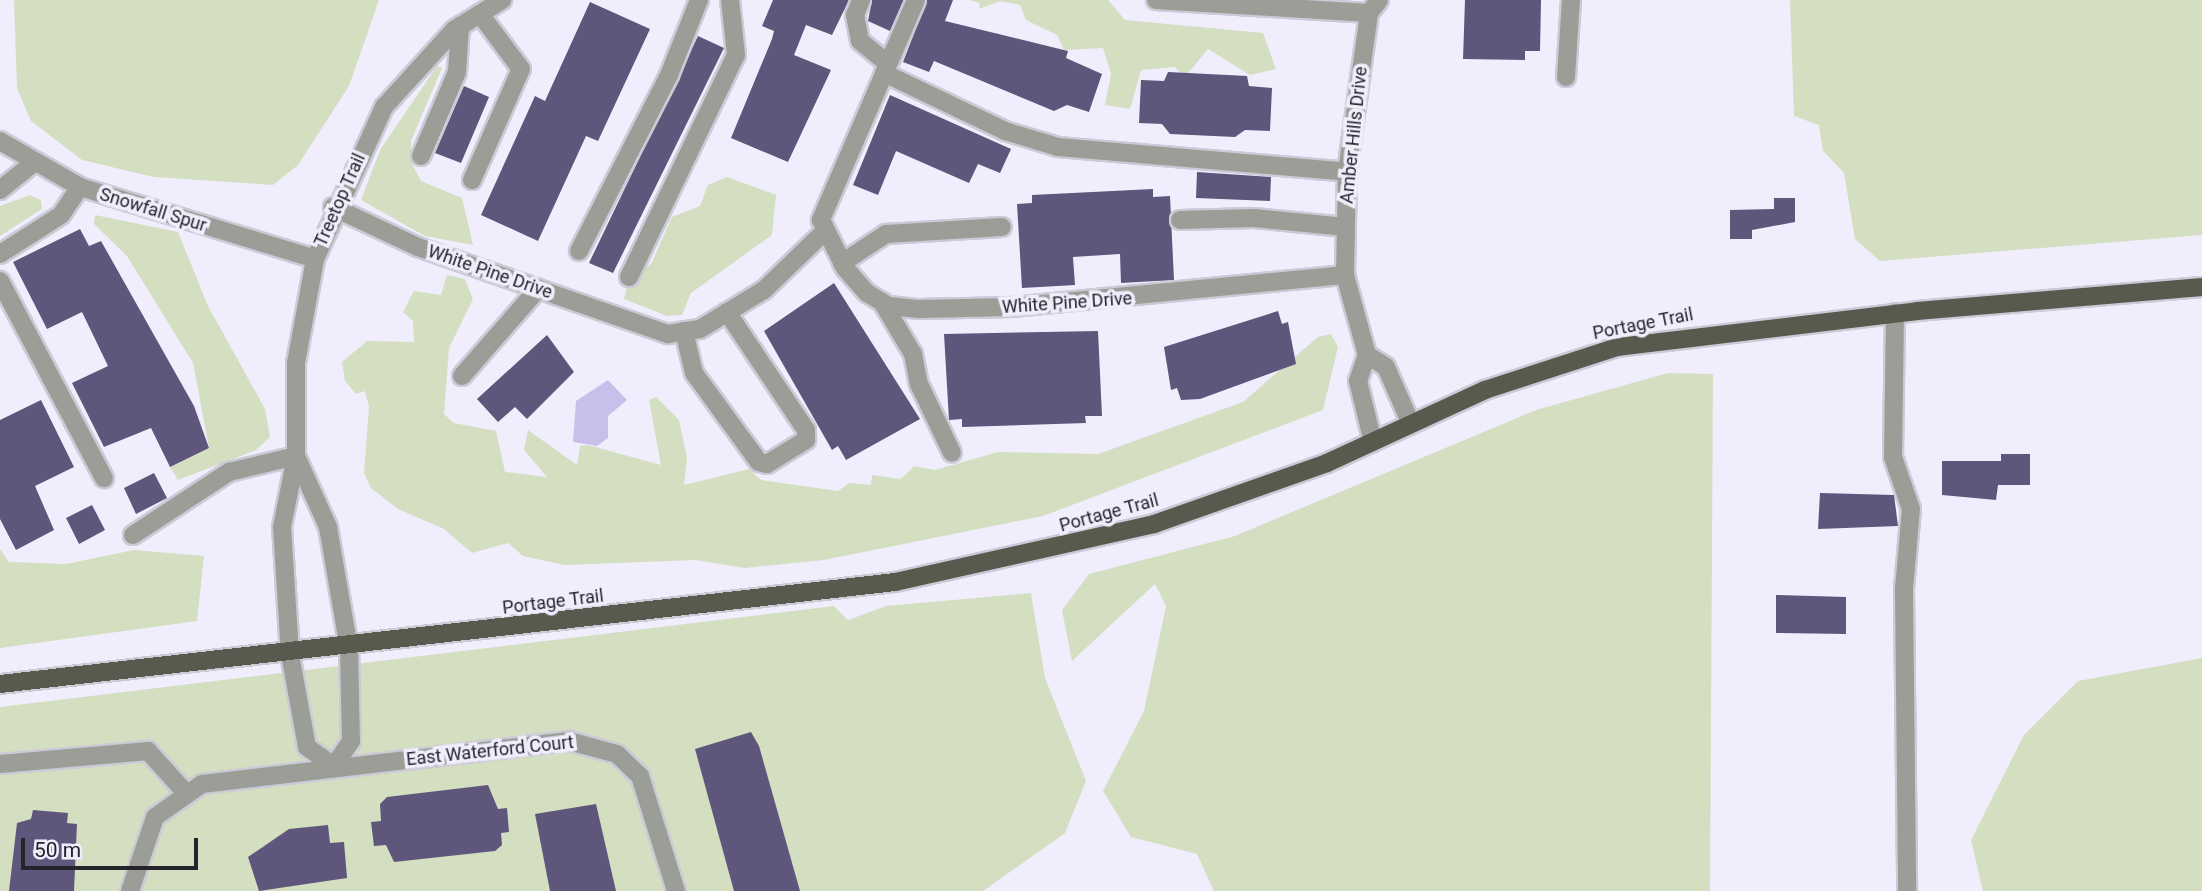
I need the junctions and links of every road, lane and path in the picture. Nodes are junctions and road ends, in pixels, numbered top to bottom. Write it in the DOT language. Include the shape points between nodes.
graph roads {
  1 [pos="699,0"];
  2 [pos="730,0"];
  3 [pos="861,0"];
  4 [pos="916,0"];
  5 [pos="1156,0"];
  6 [pos="1571,0"];
  7 [pos="491,5"];
  8 [pos="1374,6"];
  9 [pos="460,26"];
  10 [pos="886,69"];
  11 [pos="1566,77"];
  12 [pos="0,141"];
  13 [pos="421,156"];
  14 [pos="32,164"];
  15 [pos="1347,172"];
  16 [pos="472,180"];
  17 [pos="80,187"];
  18 [pos="0,190"];
  19 [pos="333,208"];
  20 [pos="1180,220"];
  21 [pos="1002,227"];
  22 [pos="1346,227"];
  23 [pos="824,232"];
  24 [pos="579,251"];
  25 [pos="0,254"];
  26 [pos="314,259"];
  27 [pos="842,262"];
  28 [pos="1345,275"];
  29 [pos="629,277"];
  30 [pos="0,281"];
  31 [pos="2202,287"];
  32 [pos="538,289"];
  33 [pos="882,302"];
  34 [pos="727,312"];
  35 [pos="1895,313"];
  36 [pos="684,331"];
  37 [pos="1367,355"];
  38 [pos="462,376"];
  39 [pos="1411,424"];
  40 [pos="1373,442"];
  41 [pos="952,453"];
  42 [pos="296,456"];
  43 [pos="104,478"];
  44 [pos="133,535"];
  45 [pos="349,648"];
  46 [pos="290,654"];
  47 [pos="0,684"];
  48 [pos="0,764"];
  49 [pos="334,766"];
  50 [pos="184,791"];
  51 [pos="130,891"];
  52 [pos="676,891"];
  53 [pos="1907,891"];
  1 -- 24 [label="street" via="669,75"];
  2 -- 29 [label="street" via="736,55"];
  3 -- 10 [label="street" via="855,15 860,41"];
  4 -- 10 [label="street"];
  5 -- 8 [label="street"];
  6 -- 11 [label="street"];
  7 -- 9 [label="street, Treetop Trail"];
  7 -- 16 [label="street" via="521,69"];
  8 -- 15 [label="street, Amber Hills Drive"];
  9 -- 13 [label="street" via="457,72"];
  9 -- 19 [label="street, Treetop Trail" via="384,107"];
  10 -- 15 [label="street" via="1005,131 1058,147"];
  10 -- 23 [label="street" via="832,186"];
  12 -- 14 [label="street, Snowfall Spur"];
  14 -- 17 [label="street, Snowfall Spur"];
  14 -- 18 [label="street"];
  15 -- 22 [label="street, Amber Hills Drive"];
  17 -- 25 [label="street" via="61,215"];
  17 -- 26 [label="street, Snowfall Spur"];
  19 -- 26 [label="street, Treetop Trail"];
  19 -- 32 [label="street, White Pine Drive" via="418,247"];
  20 -- 22 [label="street" via="1254,218"];
  21 -- 27 [label="street" via="886,234"];
  22 -- 28 [label="street, Amber Hills Drive"];
  23 -- 27 [label="street"];
  23 -- 34 [label="street, White Pine Drive" via="764,290"];
  26 -- 42 [label="street, Treetop Trail" via="296,363"];
  27 -- 33 [label="street"];
  28 -- 33 [label="street, White Pine Drive" via="1012,307 919,309"];
  28 -- 37 [label="street, Amber Hills Drive"];
  30 -- 43 [label="street"];
  31 -- 35 [label="main road, Portage Trail"];
  32 -- 36 [label="street, White Pine Drive" via="668,334"];
  32 -- 38 [label="street"];
  33 -- 41 [label="street" via="913,354 919,384"];
  34 -- 36 [label="street, White Pine Drive"];
  34 -- 36 [label="street" via="806,430 806,440 767,464 759,462 695,373"];
  35 -- 39 [label="main road, Portage Trail" via="1617,347 1485,390"];
  35 -- 53 [label="street" via="1893,457 1911,509 1904,589"];
  37 -- 39 [label="street, Amber Hills Drive" via="1386,368"];
  37 -- 40 [label="street, Amber Hills Drive" via="1358,381"];
  39 -- 40 [label="main road, Portage Trail"];
  40 -- 45 [label="main road, Portage Trail" via="1154,524 999,564 821,593"];
  42 -- 44 [label="street" via="229,472"];
  42 -- 45 [label="street, Treetop Trail" via="328,527"];
  42 -- 46 [label="street, Treetop Trail" via="282,527"];
  45 -- 46 [label="main road, Portage Trail"];
  45 -- 49 [label="street" via="351,741"];
  46 -- 47 [label="main road, Portage Trail"];
  46 -- 49 [label="street" via="306,747"];
  48 -- 50 [label="street" via="148,751"];
  49 -- 50 [label="street, East Waterford Court" via="227,778"];
  49 -- 52 [label="street, East Waterford Court" via="569,741 601,746 630,764 646,788"];
  50 -- 51 [label="street, East Waterford Court" via="155,817"];
}
